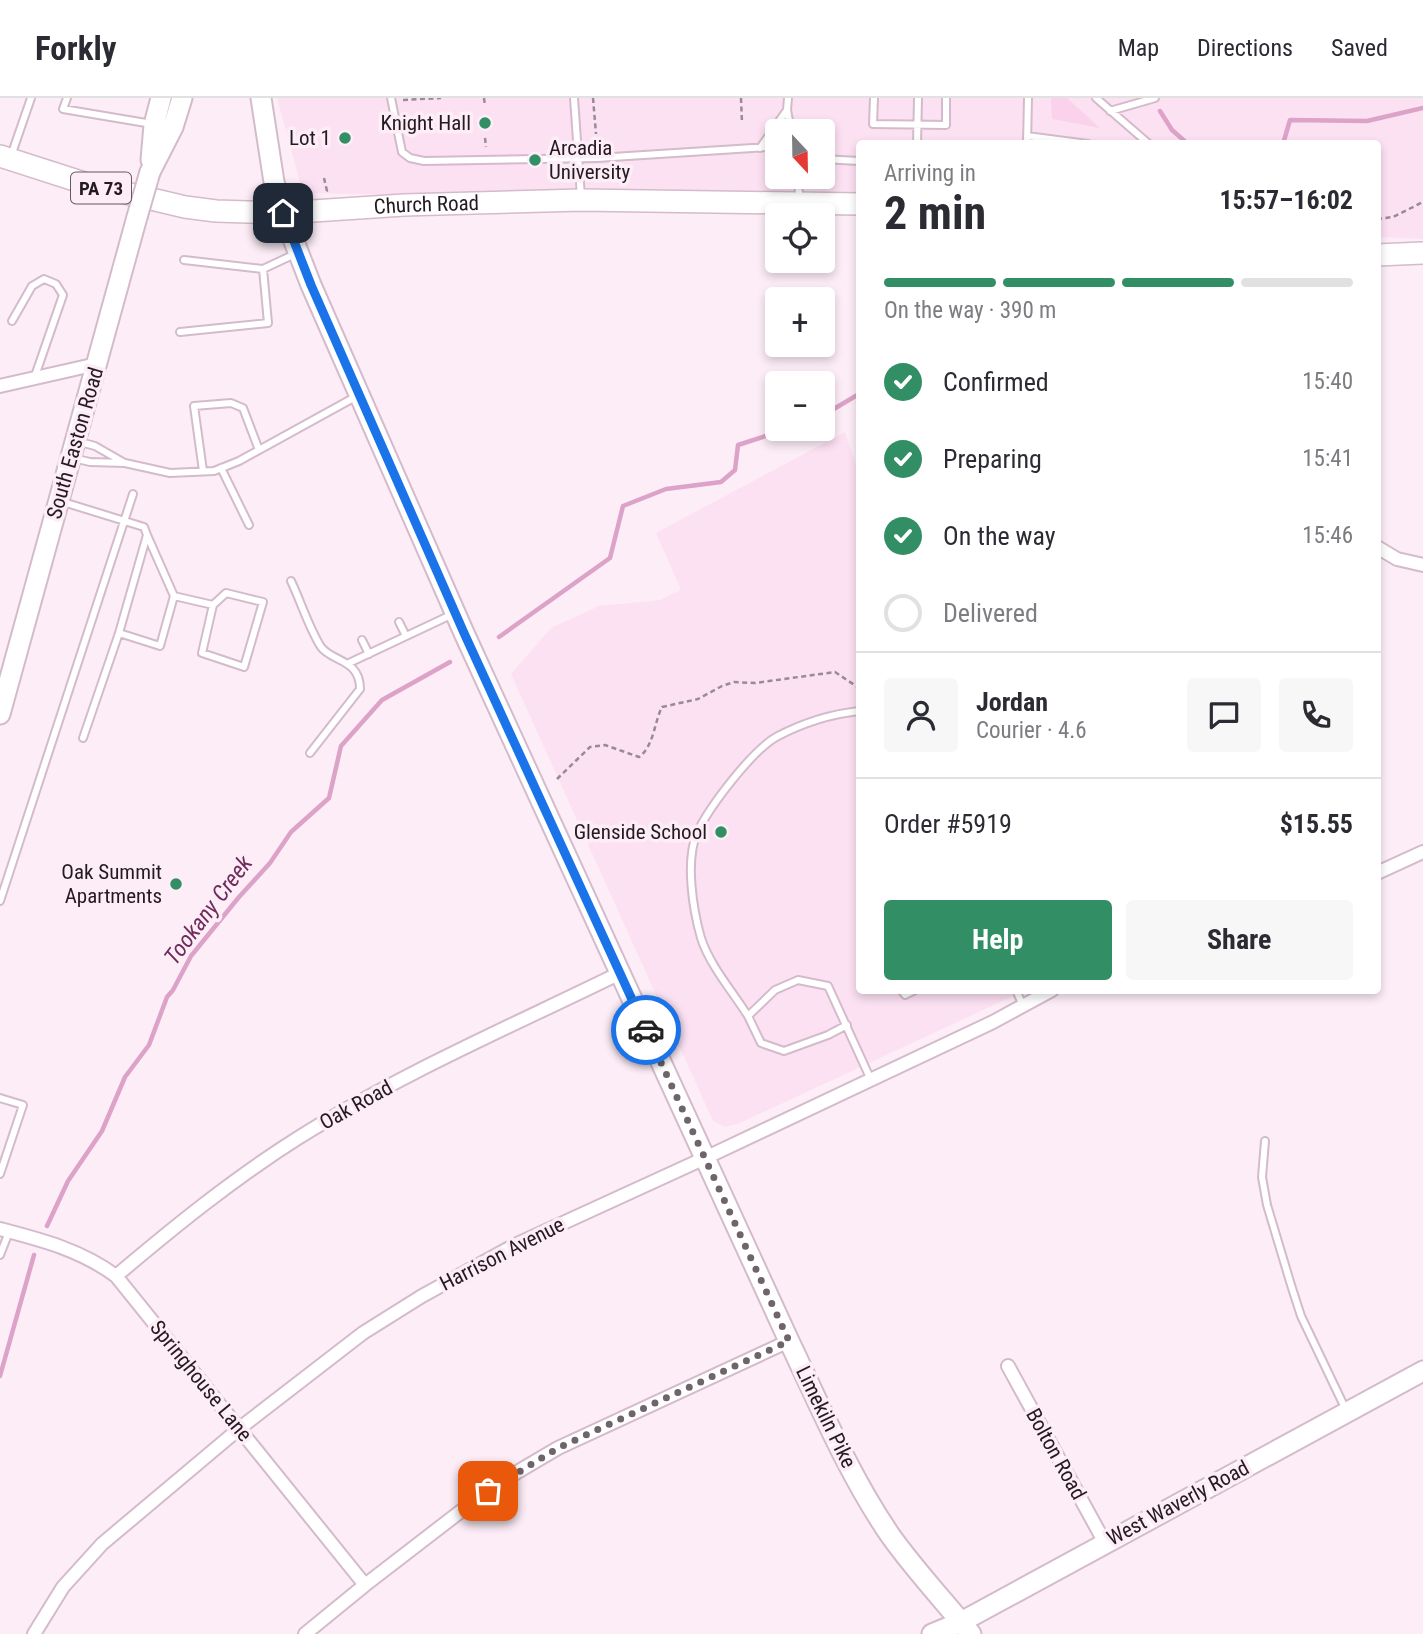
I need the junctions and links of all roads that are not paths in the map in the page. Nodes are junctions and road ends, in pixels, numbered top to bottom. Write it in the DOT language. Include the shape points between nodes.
graph roads {
  1 [pos="30,98"];
  2 [pos="67,98"];
  3 [pos="161,98"];
  4 [pos="182,98"];
  5 [pos="261,98"];
  6 [pos="391,98"];
  7 [pos="574,98"];
  8 [pos="788,98"];
  9 [pos="874,98"];
  10 [pos="918,98"];
  11 [pos="946,98"];
  12 [pos="1028,98"];
  13 [pos="1096,98"];
  14 [pos="1155,98"];
  15 [pos="787,110"];
  16 [pos="1110,111"];
  17 [pos="789,119"];
  18 [pos="154,124"];
  19 [pos="917,126"];
  20 [pos="917,140"];
  21 [pos="1027,140"];
  22 [pos="1144,140"];
  23 [pos="760,148"];
  24 [pos="765,149"];
  25 [pos="5,158"];
  26 [pos="579,158"];
  27 [pos="835,160"];
  28 [pos="856,161"];
  29 [pos="150,172"];
  30 [pos="798,189"];
  31 [pos="581,200"];
  32 [pos="800,203"];
  33 [pos="835,204"];
  34 [pos="856,204"];
  35 [pos="283,213"];
  36 [pos="298,252"];
  37 [pos="1423,253"];
  38 [pos="1381,255"];
  39 [pos="184,260"];
  40 [pos="263,269"];
  41 [pos="12,321"];
  42 [pos="180,332"];
  43 [pos="97,364"];
  44 [pos="34,378"];
  45 [pos="0,386"];
  46 [pos="359,395"];
  47 [pos="74,449"];
  48 [pos="259,450"];
  49 [pos="125,463"];
  50 [pos="221,468"];
  51 [pos="203,471"];
  52 [pos="132,494"];
  53 [pos="59,501"];
  54 [pos="124,520"];
  55 [pos="249,526"];
  56 [pos="148,535"];
  57 [pos="1381,549"];
  58 [pos="1423,565"];
  59 [pos="291,581"];
  60 [pos="174,596"];
  61 [pos="213,606"];
  62 [pos="455,614"];
  63 [pos="399,622"];
  64 [pos="119,633"];
  65 [pos="406,636"];
  66 [pos="362,640"];
  67 [pos="369,654"];
  68 [pos="349,663"];
  69 [pos="856,711"];
  70 [pos="0,714"];
  71 [pos="83,738"];
  72 [pos="310,753"];
  73 [pos="1423,852"];
  74 [pos="1381,871"];
  75 [pos="0,901"];
  76 [pos="620,973"];
  77 [pos="1018,994"];
  78 [pos="1045,994"];
  79 [pos="1023,1006"];
  80 [pos="748,1016"];
  81 [pos="847,1025"];
  82 [pos="871,1080"];
  83 [pos="0,1098"];
  84 [pos="1265,1141"];
  85 [pos="705,1158"];
  86 [pos="0,1174"];
  87 [pos="4,1230"];
  88 [pos="0,1255"];
  89 [pos="116,1276"];
  90 [pos="789,1341"];
  91 [pos="1008,1366"];
  92 [pos="1423,1371"];
  93 [pos="1347,1412"];
  94 [pos="240,1428"];
  95 [pos="1105,1543"];
  96 [pos="365,1585"];
  97 [pos="966,1628"];
  98 [pos="34,1634"];
  99 [pos="305,1634"];
  100 [pos="932,1634"];
  1 -- 25 [label="lane"];
  2 -- 18 [label="lane" via="63,109"];
  3 -- 18 [label="main road, South Easton Road"];
  4 -- 29 [label="main road, South Easton Road"];
  5 -- 35 [label="main road, Limekiln Pike"];
  6 -- 26 [label="lane" via="402,152 410,158"];
  7 -- 26 [label="lane"];
  8 -- 15 [label="lane"];
  9 -- 19 [label="lane" via="873,124"];
  10 -- 19 [label="lane"];
  11 -- 19 [label="lane" via="946,125"];
  12 -- 21 [label="lane"];
  13 -- 16 [label="lane"];
  14 -- 16 [label="lane"];
  15 -- 17 [label="lane"];
  15 -- 23 [label="lane"];
  16 -- 22 [label="lane"];
  18 -- 29 [label="main road, South Easton Road"];
  19 -- 20 [label="lane"];
  23 -- 24 [label="lane"];
  23 -- 26 [label="lane"];
  25 -- 35 [label="main road, Church Road / PA 73" via="185,207"];
  26 -- 31 [label="lane"];
  27 -- 28 [label="lane"];
  29 -- 43 [label="main road, South Easton Road, bridge"];
  30 -- 32 [label="lane"];
  31 -- 32 [label="main road, Church Road / PA 73"];
  31 -- 35 [label="main road, Church Road / PA 73"];
  33 -- 34 [label="main road, Church Road / PA 73"];
  35 -- 36 [label="main road, Limekiln Pike"];
  36 -- 40 [label="lane"];
  36 -- 46 [label="main road, Limekiln Pike"];
  37 -- 38 [label="main road"];
  39 -- 40 [label="lane"];
  40 -- 42 [label="lane" via="268,323"];
  41 -- 44 [label="lane" via="32,286 44,279 56,284 63,295"];
  43 -- 44 [label="street"];
  43 -- 47 [label="main road, South Easton Road"];
  44 -- 45 [label="street"];
  46 -- 48 [label="lane"];
  46 -- 62 [label="main road, Limekiln Pike"];
  47 -- 49 [label="lane" via="90,462"];
  47 -- 49 [label="lane" via="95,446"];
  47 -- 53 [label="main road, South Easton Road"];
  48 -- 50 [label="lane"];
  48 -- 51 [label="lane" via="243,408 231,404 194,406"];
  49 -- 51 [label="lane" via="170,473"];
  50 -- 51 [label="lane"];
  50 -- 55 [label="lane"];
  52 -- 54 [label="lane"];
  53 -- 54 [label="lane"];
  53 -- 70 [label="main road, South Easton Road"];
  54 -- 56 [label="lane" via="144,527"];
  54 -- 75 [label="lane"];
  56 -- 60 [label="lane"];
  56 -- 64 [label="lane"];
  57 -- 58 [label="street"];
  59 -- 68 [label="lane" via="323,649"];
  60 -- 61 [label="lane"];
  60 -- 64 [label="lane" via="160,646"];
  61 -- 61 [label="lane" via="202,653 244,667 263,602 226,593"];
  62 -- 65 [label="lane"];
  62 -- 76 [label="main road, Limekiln Pike"];
  63 -- 65 [label="lane"];
  64 -- 71 [label="lane"];
  65 -- 67 [label="lane"];
  66 -- 67 [label="lane"];
  67 -- 68 [label="lane"];
  68 -- 72 [label="lane" via="360,689"];
  69 -- 80 [label="lane" via="776,737 733,780 696,835 691,869 702,940"];
  73 -- 74 [label="street"];
  76 -- 85 [label="main road, Limekiln Pike"];
  76 -- 89 [label="street, Oak Road" via="397,1081 298,1138 191,1213"];
  77 -- 79 [label="lane"];
  78 -- 79 [label="street, Harrison Avenue"];
  79 -- 82 [label="street, Harrison Avenue"];
  80 -- 81 [label="lane" via="761,1043 784,1051"];
  80 -- 81 [label="lane" via="775,990 798,980 828,986"];
  81 -- 82 [label="lane"];
  82 -- 85 [label="street, Harrison Avenue"];
  83 -- 86 [label="lane" via="23,1105"];
  84 -- 93 [label="lane" via="1262,1177 1267,1205 1291,1285"];
  85 -- 90 [label="main road, Limekiln Pike"];
  85 -- 94 [label="street, Harrison Avenue" via="515,1245 422,1296 363,1333"];
  87 -- 88 [label="lane"];
  87 -- 89 [label="street, Springhouse Lane" via="88,1257"];
  89 -- 94 [label="street, Springhouse Lane"];
  90 -- 96 [label="street" via="558,1448 488,1491"];
  90 -- 97 [label="main road, Limekiln Pike" via="863,1492 891,1536"];
  91 -- 95 [label="street, Bolton Road"];
  92 -- 93 [label="main road, West Waverly Road"];
  93 -- 95 [label="main road, West Waverly Road"];
  94 -- 96 [label="street, Springhouse Lane"];
  94 -- 98 [label="street, Harrison Avenue" via="102,1544 63,1587"];
  95 -- 97 [label="main road, West Waverly Road"];
  96 -- 99 [label="street"];
  97 -- 100 [label="main road, West Waverly Road"];
}
